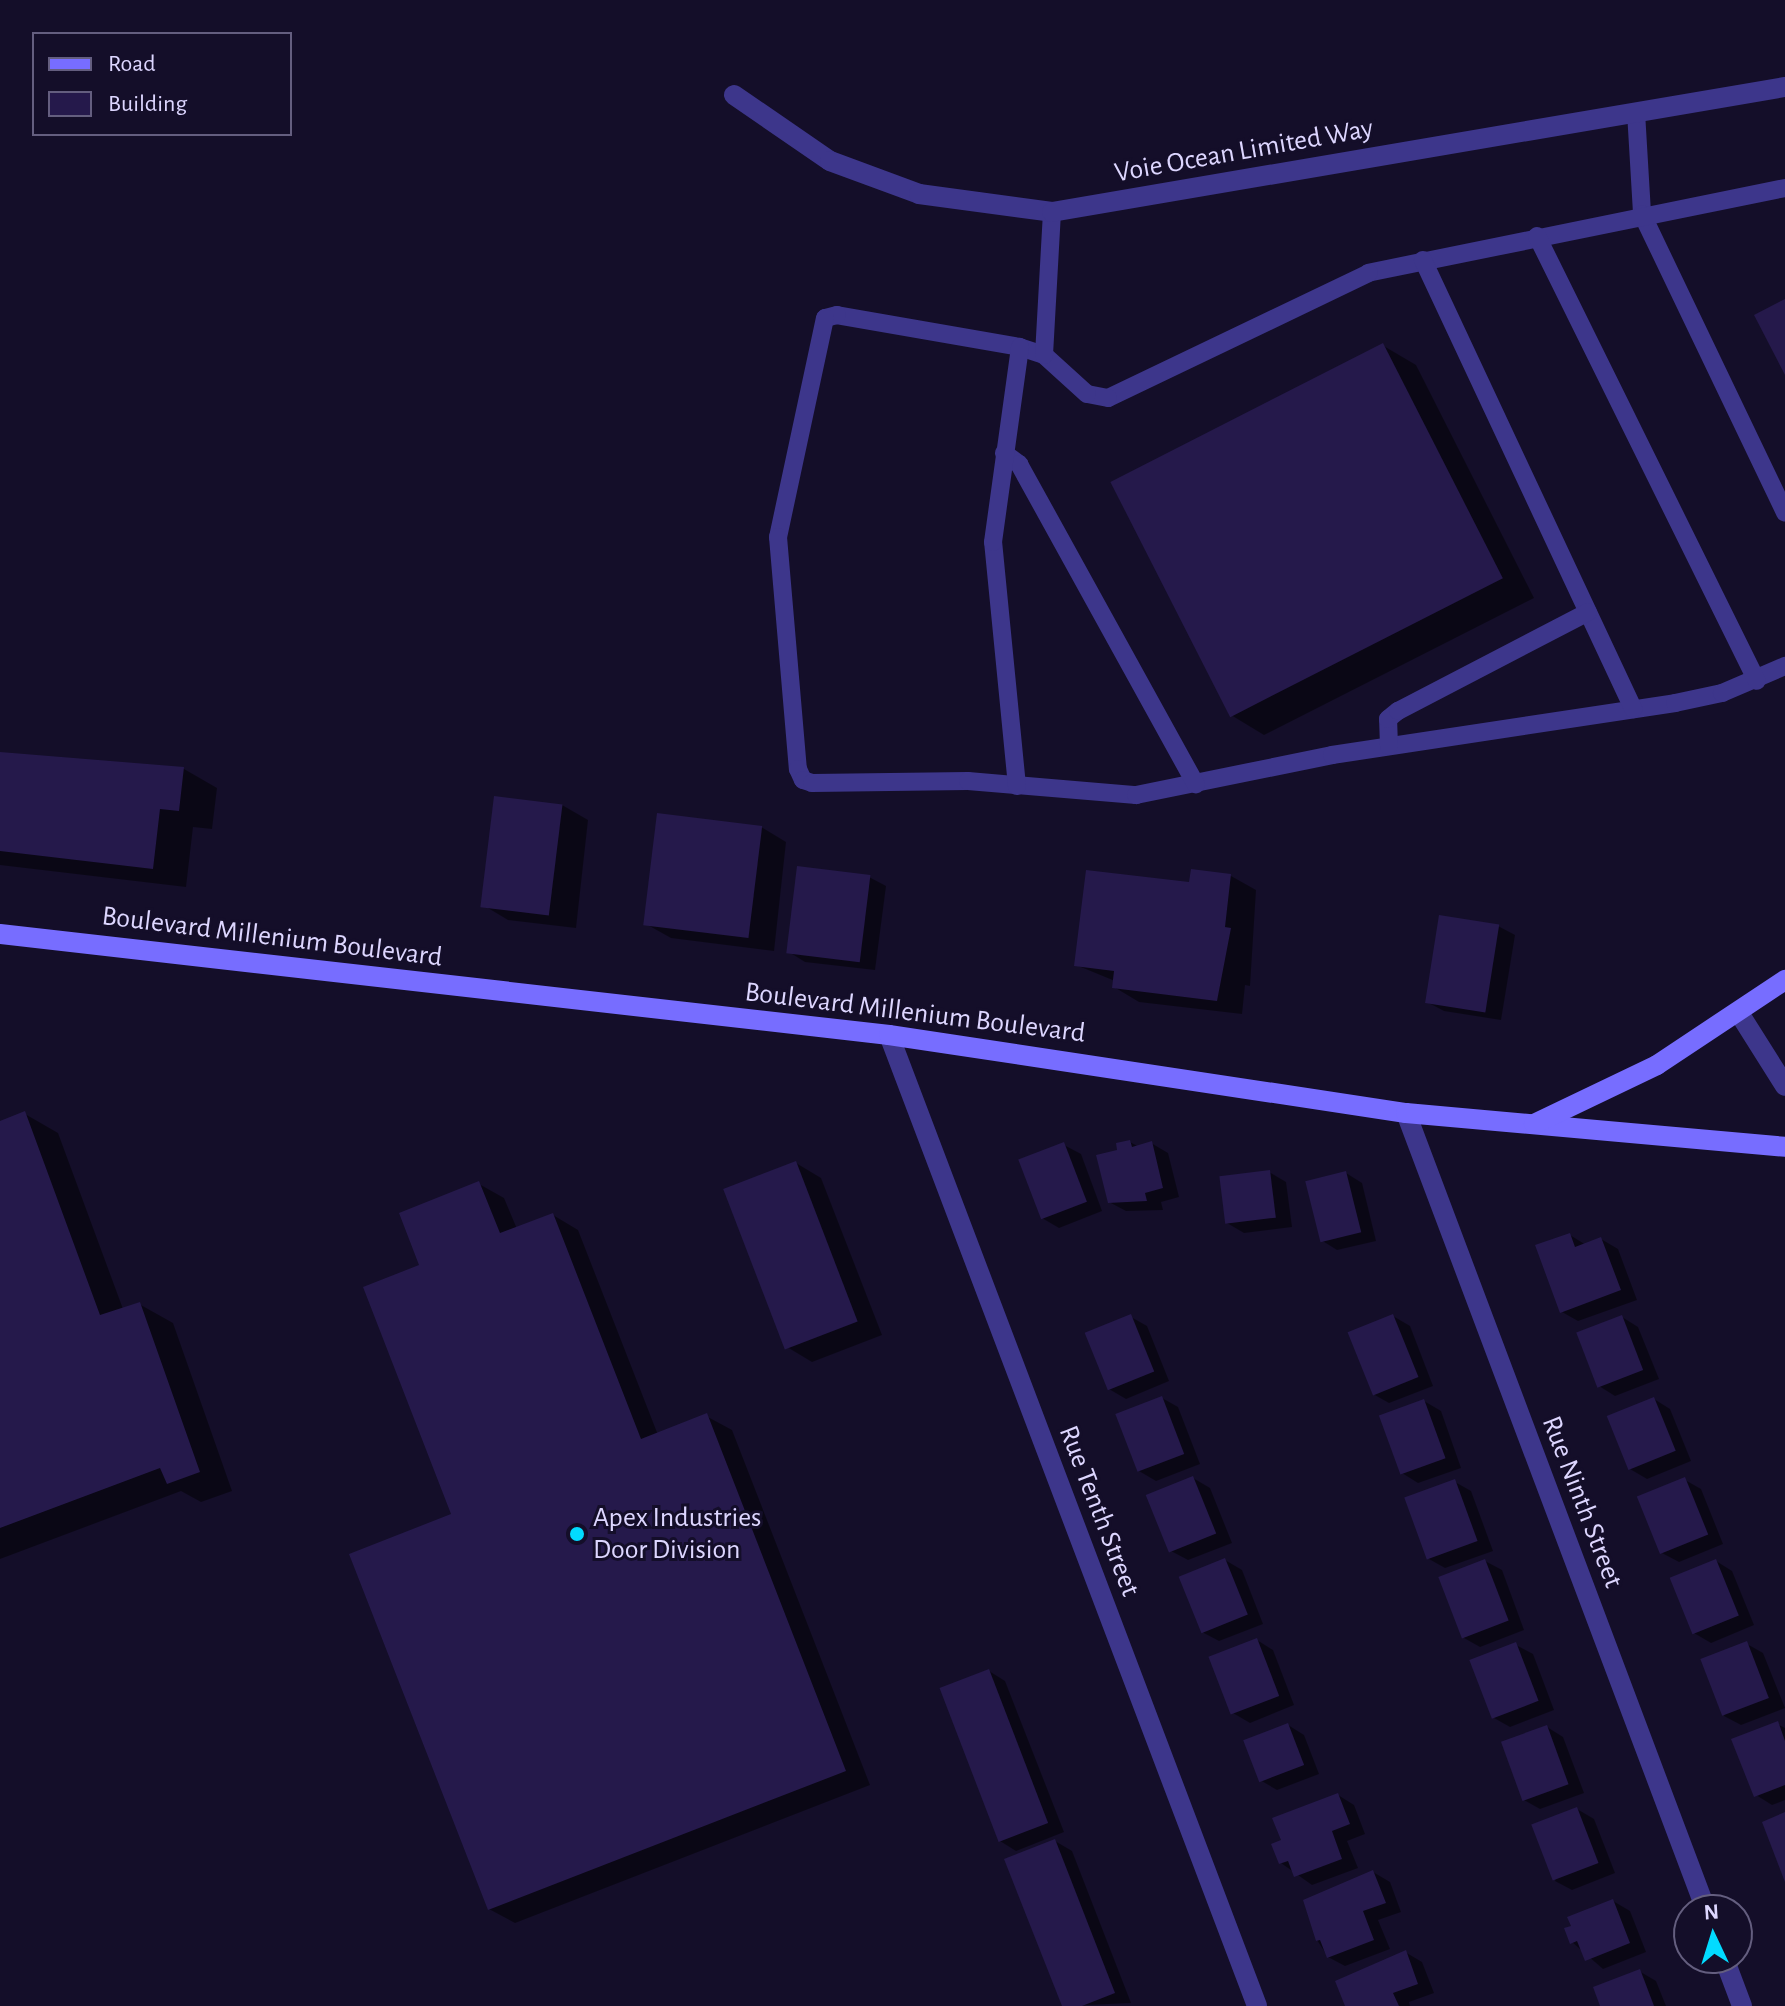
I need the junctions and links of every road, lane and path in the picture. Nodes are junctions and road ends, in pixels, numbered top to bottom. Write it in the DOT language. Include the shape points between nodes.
graph roads {
  1 [pos="1785,87"];
  2 [pos="734,95"];
  3 [pos="1636,112"];
  4 [pos="1785,188"];
  5 [pos="1052,212"];
  6 [pos="1642,214"];
  7 [pos="1537,236"];
  8 [pos="1423,260"];
  9 [pos="1020,347"];
  10 [pos="1044,355"];
  11 [pos="1004,453"];
  12 [pos="1785,512"];
  13 [pos="1588,612"];
  14 [pos="1785,666"];
  15 [pos="1757,681"];
  16 [pos="1633,709"];
  17 [pos="1389,746"];
  18 [pos="1196,784"];
  19 [pos="1017,786"];
  20 [pos="0,934"];
  21 [pos="1785,980"];
  22 [pos="1739,1013"];
  23 [pos="889,1035"];
  24 [pos="1785,1086"];
  25 [pos="1406,1113"];
  26 [pos="1534,1124"];
  27 [pos="1785,1147"];
  28 [pos="1700,1894"];
  29 [pos="1730,1974"];
  30 [pos="1257,2006"];
  31 [pos="1742,2006"];
  1 -- 3 [label="street, Voie Ocean Limited Way"];
  2 -- 5 [label="street, Voie Ocean Limited Way" via="830,161 919,194"];
  3 -- 5 [label="street, Voie Ocean Limited Way"];
  3 -- 6 [label="lane"];
  4 -- 6 [label="lane"];
  5 -- 10 [label="lane"];
  6 -- 7 [label="lane"];
  6 -- 12 [label="lane"];
  7 -- 8 [label="lane"];
  7 -- 15 [label="lane"];
  8 -- 10 [label="lane" via="1351,280 1108,398 1079,388"];
  8 -- 13 [label="lane"];
  9 -- 10 [label="lane"];
  9 -- 11 [label="lane"];
  9 -- 19 [label="lane" via="837,315 825,318 778,537 803,780"];
  11 -- 18 [label="lane" via="1019,464"];
  11 -- 19 [label="lane" via="993,552"];
  13 -- 16 [label="lane"];
  13 -- 17 [label="lane" via="1398,711 1388,719"];
  14 -- 15 [label="lane"];
  15 -- 16 [label="lane"];
  16 -- 17 [label="lane"];
  17 -- 18 [label="lane"];
  18 -- 19 [label="lane" via="1116,795"];
  20 -- 23 [label="main road, Boulevard Millenium Boulevard"];
  21 -- 22 [label="main road"];
  22 -- 24 [label="street"];
  22 -- 26 [label="main road" via="1657,1065"];
  23 -- 25 [label="main road, Boulevard Millenium Boulevard"];
  23 -- 30 [label="street, Rue Tenth Street"];
  25 -- 26 [label="main road, Boulevard Millenium Boulevard"];
  25 -- 28 [label="street, Rue Ninth Street"];
  26 -- 27 [label="main road, Boulevard Millenium Boulevard"];
  29 -- 31 [label="street"];
}
